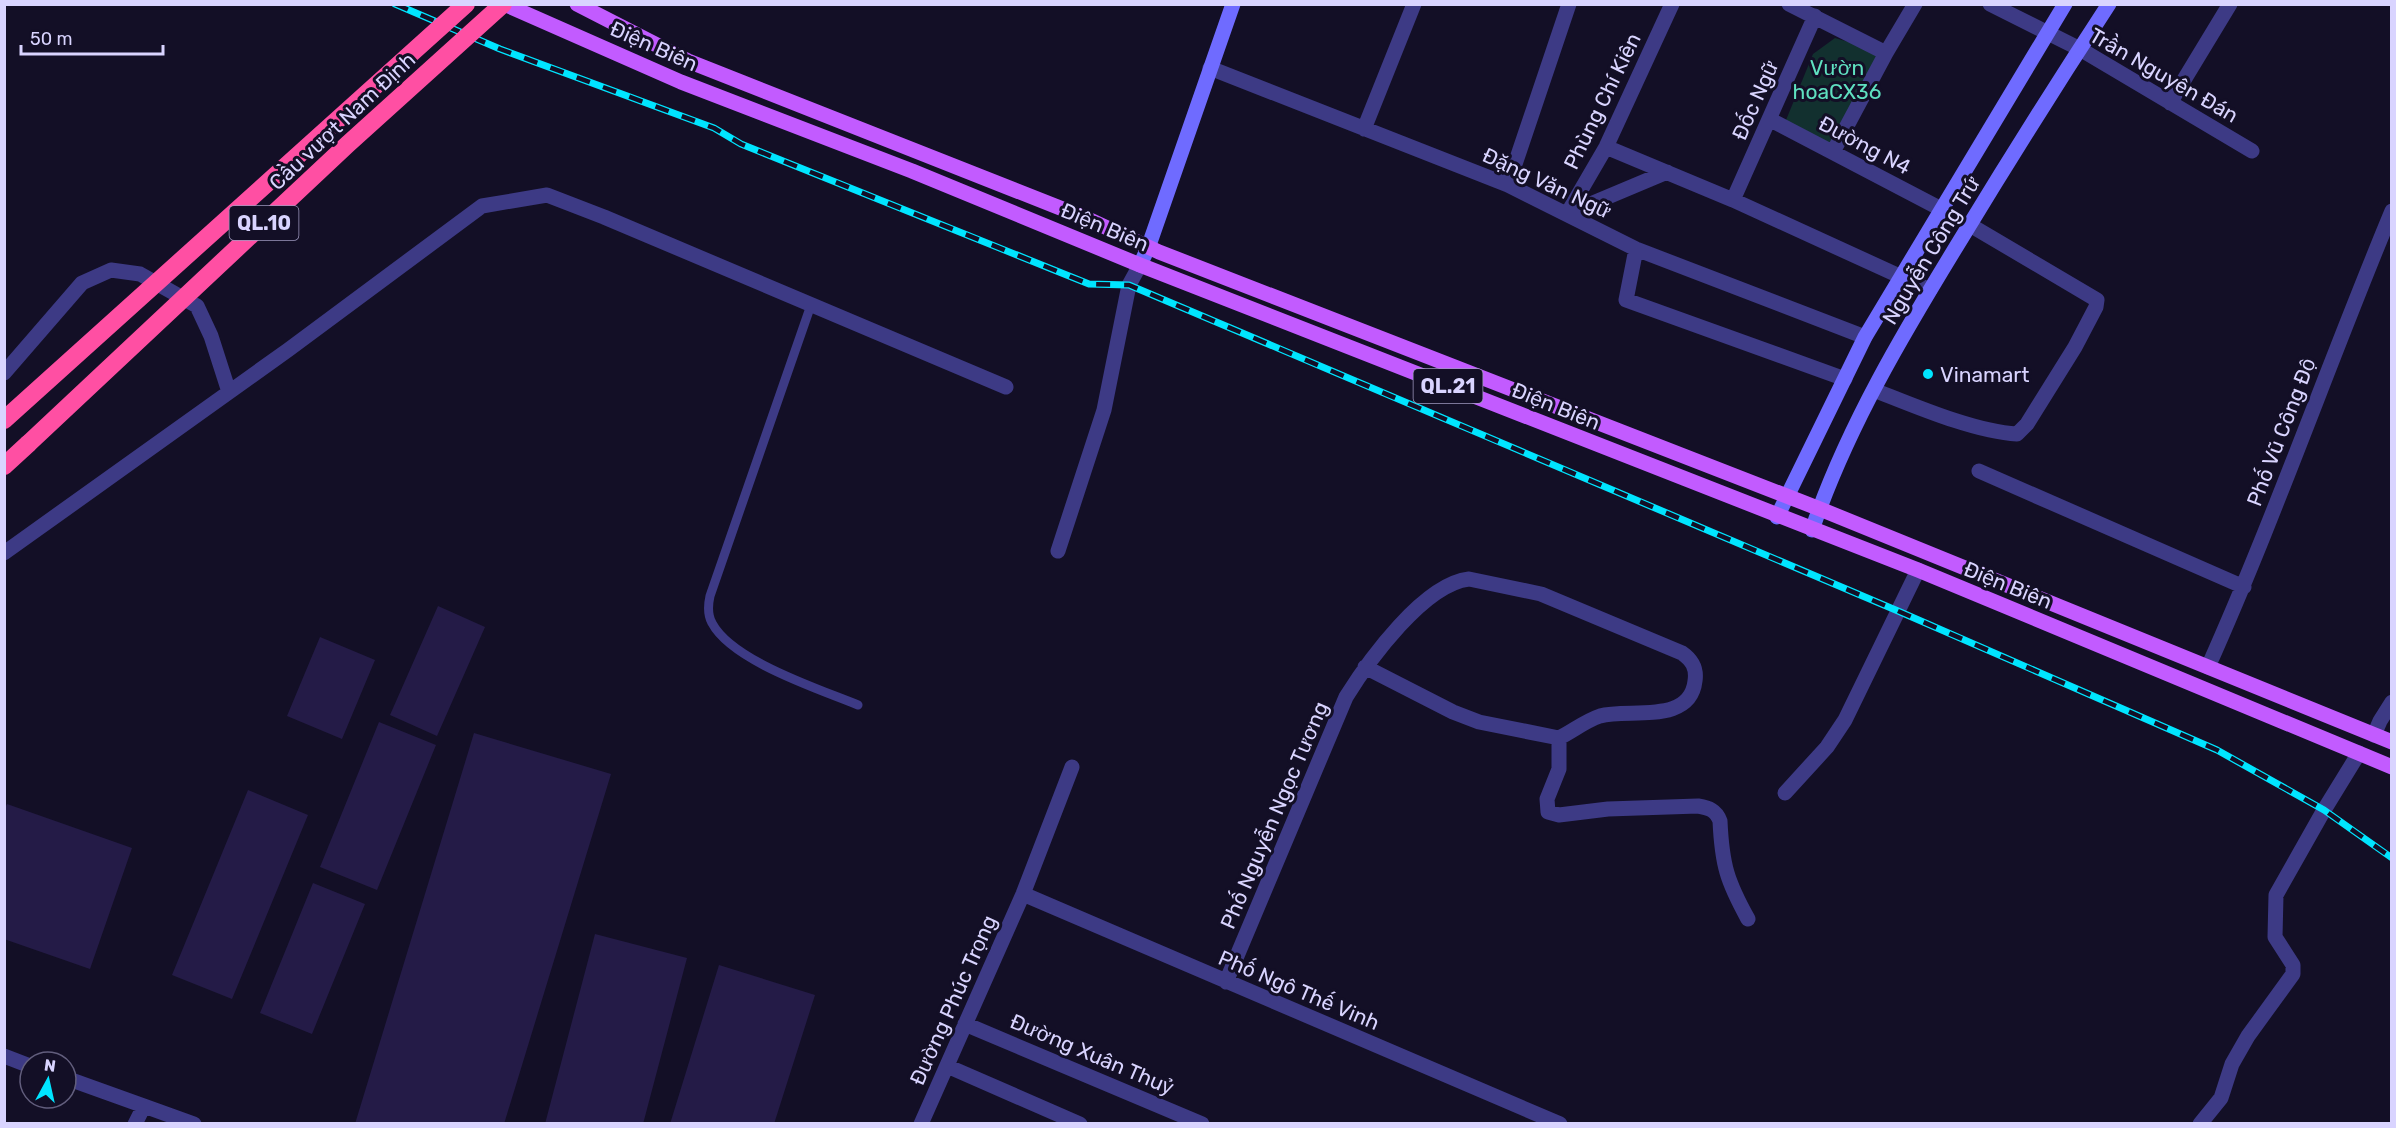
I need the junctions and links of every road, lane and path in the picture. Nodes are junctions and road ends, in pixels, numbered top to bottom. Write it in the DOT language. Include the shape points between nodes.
graph roads {
  1 [pos="466,4"];
  2 [pos="504,4"];
  3 [pos="577,4"];
  4 [pos="1233,4"];
  5 [pos="1414,4"];
  6 [pos="1569,4"];
  7 [pos="1672,4"];
  8 [pos="1789,4"];
  9 [pos="1916,4"];
  10 [pos="1990,4"];
  11 [pos="2065,4"];
  12 [pos="2109,4"];
  13 [pos="2230,4"];
  14 [pos="1815,16"];
  15 [pos="2047,33"];
  16 [pos="2080,49"];
  17 [pos="1886,53"];
  18 [pos="1210,68"];
  19 [pos="2170,103"];
  20 [pos="1769,119"];
  21 [pos="1364,129"];
  22 [pos="1605,147"];
  23 [pos="2252,151"];
  24 [pos="1833,152"];
  25 [pos="1667,172"];
  26 [pos="1508,185"];
  27 [pos="1733,200"];
  28 [pos="1941,209"];
  29 [pos="2391,211"];
  30 [pos="1567,214"];
  31 [pos="1970,225"];
  32 [pos="1148,248"];
  33 [pos="1636,249"];
  34 [pos="1140,265"];
  35 [pos="1901,277"];
  36 [pos="1930,290"];
  37 [pos="811,305"];
  38 [pos="1865,337"];
  39 [pos="4,373"];
  40 [pos="1845,379"];
  41 [pos="1006,387"];
  42 [pos="1874,390"];
  43 [pos="229,393"];
  44 [pos="4,420"];
  45 [pos="4,466"];
  46 [pos="1979,471"];
  47 [pos="1788,497"];
  48 [pos="1820,509"];
  49 [pos="1778,517"];
  50 [pos="1812,531"];
  51 [pos="1058,550"];
  52 [pos="4,553"];
  53 [pos="1918,570"];
  54 [pos="2244,587"];
  55 [pos="1365,667"];
  56 [pos="2208,667"];
  57 [pos="2391,702"];
  58 [pos="858,705"];
  59 [pos="2374,735"];
  60 [pos="1559,738"];
  61 [pos="2391,742"];
  62 [pos="2359,753"];
  63 [pos="1072,767"];
  64 [pos="2391,767"];
  65 [pos="1785,793"];
  66 [pos="1023,894"];
  67 [pos="1748,919"];
  68 [pos="1226,982"];
  69 [pos="965,1024"];
  70 [pos="947,1066"];
  71 [pos="78,1082"];
  72 [pos="144,1106"];
  73 [pos="135,1124"];
  74 [pos="194,1124"];
  75 [pos="921,1124"];
  76 [pos="1080,1124"];
  77 [pos="1203,1124"];
  78 [pos="1560,1124"];
  79 [pos="2200,1124"];
  1 -- 44 [label="highway, Cầu vượt Nam Định / QL.10, bridge"];
  2 -- 34 [label="main road, Điện Biên / QL.21" via="681,82"];
  2 -- 45 [label="highway, Cầu vượt Nam Định / QL.10, bridge" via="348,144"];
  3 -- 32 [label="main road, Điện Biên / QL.21" via="688,61 1088,219"];
  4 -- 18 [label="street"];
  5 -- 21 [label="street"];
  6 -- 26 [label="street"];
  7 -- 22 [label="street, Phùng Chí Kiên"];
  8 -- 14 [label="street"];
  9 -- 17 [label="street"];
  10 -- 15 [label="street, Trần Nguyên Đán"];
  11 -- 15 [label="street, Nguyễn Công Trứ"];
  12 -- 16 [label="street, Nguyễn Công Trứ"];
  13 -- 19 [label="street"];
  14 -- 17 [label="street"];
  14 -- 20 [label="street, Đốc Ngữ"];
  15 -- 16 [label="street, Trần Nguyên Đán"];
  15 -- 28 [label="street, Nguyễn Công Trứ"];
  16 -- 19 [label="street, Trần Nguyên Đán"];
  16 -- 31 [label="street, Nguyễn Công Trứ"];
  17 -- 24 [label="street"];
  18 -- 21 [label="street, Đặng Văn Ngữ"];
  18 -- 32 [label="street"];
  19 -- 23 [label="street, Trần Nguyên Đán"];
  20 -- 24 [label="street, Đường N4"];
  20 -- 27 [label="street, Đốc Ngữ"];
  21 -- 26 [label="street, Đặng Văn Ngữ"];
  22 -- 25 [label="street"];
  22 -- 30 [label="street, Phùng Chí Kiên"];
  24 -- 28 [label="street, Đường N4"];
  25 -- 27 [label="street"];
  25 -- 30 [label="street"];
  26 -- 30 [label="street, Đặng Văn Ngữ"];
  27 -- 35 [label="street"];
  28 -- 35 [label="street, Nguyễn Công Trứ"];
  29 -- 54 [label="street, Phố Vũ Công Độ"];
  30 -- 33 [label="street, Đặng Văn Ngữ"];
  31 -- 36 [label="street, Nguyễn Công Trứ"];
  31 -- 42 [label="street" via="2097,300 2076,347 2017,434 1926,410"];
  32 -- 34 [label="street"];
  32 -- 47 [label="main road, Điện Biên / QL.21"];
  33 -- 38 [label="street, Đặng Văn Ngữ"];
  33 -- 40 [label="street" via="1626,300"];
  34 -- 49 [label="main road, Điện Biên / QL.21"];
  34 -- 51 [label="street" via="1129,285 1104,410"];
  35 -- 36 [label="street"];
  35 -- 38 [label="street, Nguyễn Công Trứ"];
  36 -- 42 [label="street, Nguyễn Công Trứ"];
  37 -- 41 [label="street"];
  37 -- 43 [label="street" via="547,195 482,206"];
  37 -- 58 [label="lane" via="708,609 711,622 733,646 775,671"];
  38 -- 40 [label="street, Nguyễn Công Trứ"];
  39 -- 43 [label="street" via="82,283 111,270 140,274 197,306"];
  40 -- 47 [label="street, Nguyễn Công Trứ"];
  42 -- 48 [label="street, Nguyễn Công Trứ"];
  43 -- 52 [label="street"];
  46 -- 54 [label="street"];
  47 -- 48 [label="main road, Điện Biên / QL.21"];
  47 -- 49 [label="street, Nguyễn Công Trứ"];
  48 -- 50 [label="street, Nguyễn Công Trứ"];
  48 -- 56 [label="main road, Điện Biên / QL.21"];
  49 -- 50 [label="main road, Điện Biên / QL.21"];
  50 -- 53 [label="main road, Điện Biên / QL.21"];
  53 -- 62 [label="main road, Điện Biên / QL.21"];
  53 -- 65 [label="street" via="1845,720 1827,747"];
  54 -- 56 [label="street, Phố Vũ Công Độ"];
  55 -- 60 [label="street" via="1479,722"];
  55 -- 60 [label="street, Phố Nguyễn Ngọc Tương" via="1399,627 1443,588 1469,579 1541,594 1690,659 1695,668 1691,694 1671,710 1602,716"];
  55 -- 68 [label="street, Phố Nguyễn Ngọc Tương" via="1346,698"];
  56 -- 59 [label="main road, Điện Biên / QL.21"];
  57 -- 59 [label="street"];
  59 -- 61 [label="main road, Điện Biên / QL.21"];
  60 -- 67 [label="street" via="1559,769 1547,799 1548,812 1559,815 1608,809 1709,808 1718,814 1724,869"];
  62 -- 64 [label="main road, Điện Biên / QL.21"];
  62 -- 79 [label="street" via="2276,895 2275,937 2293,965 2293,974 2248,1036 2232,1064 2222,1098"];
  63 -- 66 [label="street, Đường Phúc Trọng"];
  66 -- 68 [label="street, Phố Ngô Thế Vinh"];
  66 -- 69 [label="street, Đường Phúc Trọng"];
  68 -- 78 [label="street, Phố Ngô Thế Vinh"];
  69 -- 70 [label="street, Đường Phúc Trọng"];
  69 -- 77 [label="street, Đường Xuân Thuỷ"];
  70 -- 75 [label="street, Đường Phúc Trọng"];
  70 -- 76 [label="street"];
  71 -- 72 [label="street"];
  72 -- 73 [label="street"];
  72 -- 74 [label="street"];
}
